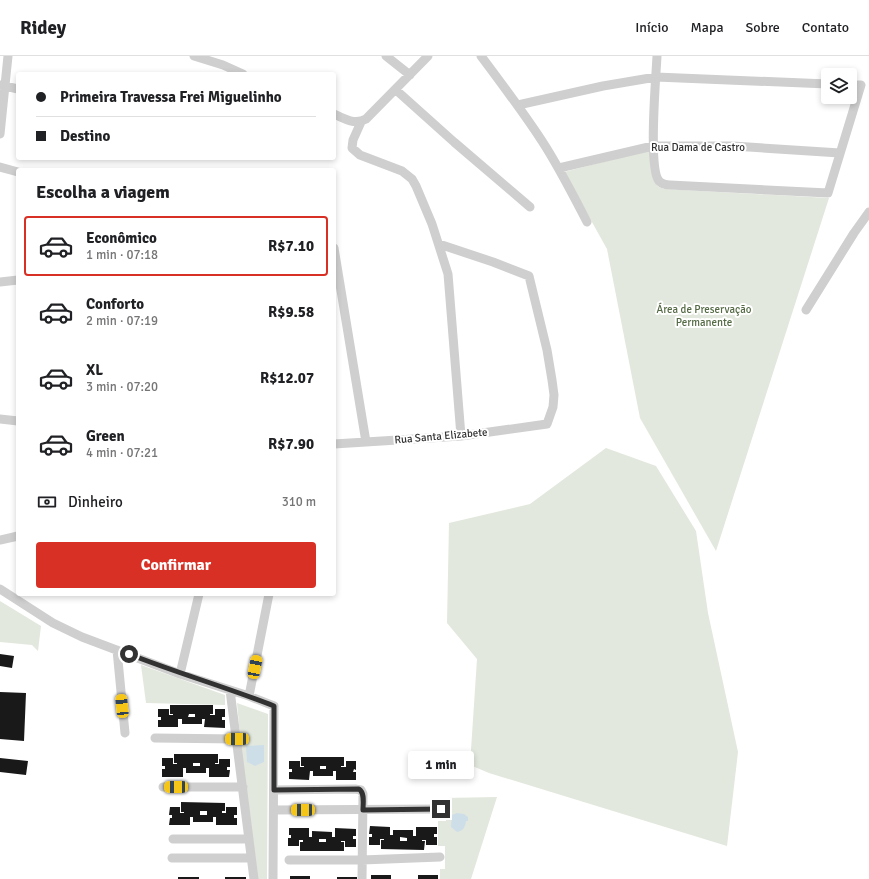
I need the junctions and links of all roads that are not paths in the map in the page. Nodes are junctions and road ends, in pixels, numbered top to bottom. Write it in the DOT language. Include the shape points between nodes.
graph roads {
  1 [pos="8,56"];
  2 [pos="194,56"];
  3 [pos="386,56"];
  4 [pos="428,56"];
  5 [pos="482,56"];
  6 [pos="657,56"];
  7 [pos="238,72"];
  8 [pos="410,75"];
  9 [pos="656,78"];
  10 [pos="821,84"];
  11 [pos="857,85"];
  12 [pos="2,86"];
  13 [pos="16,89"];
  14 [pos="396,90"];
  15 [pos="857,98"];
  16 [pos="855,104"];
  17 [pos="518,105"];
  18 [pos="336,115"];
  19 [pos="361,122"];
  20 [pos="0,134"];
  21 [pos="653,146"];
  22 [pos="840,153"];
  23 [pos="0,167"];
  24 [pos="558,168"];
  25 [pos="16,171"];
  26 [pos="530,207"];
  27 [pos="869,212"];
  28 [pos="587,222"];
  29 [pos="439,244"];
  30 [pos="336,256"];
  31 [pos="16,280"];
  32 [pos="0,282"];
  33 [pos="806,310"];
  34 [pos="0,419"];
  35 [pos="16,421"];
  36 [pos="461,436"];
  37 [pos="366,442"];
  38 [pos="336,444"];
  39 [pos="16,536"];
  40 [pos="0,540"];
  41 [pos="0,589"];
  42 [pos="199,596"];
  43 [pos="269,596"];
  44 [pos="117,650"];
  45 [pos="180,674"];
  46 [pos="230,690"];
  47 [pos="249,696"];
  48 [pos="126,733"];
  49 [pos="155,738"];
  50 [pos="237,739"];
  51 [pos="243,787"];
  52 [pos="162,788"];
  53 [pos="274,790"];
  54 [pos="441,809"];
  55 [pos="274,810"];
  56 [pos="363,810"];
  57 [pos="173,839"];
  58 [pos="248,839"];
  59 [pos="440,857"];
  60 [pos="172,858"];
  61 [pos="252,858"];
  62 [pos="289,860"];
  63 [pos="362,860"];
  64 [pos="254,879"];
  65 [pos="273,879"];
  66 [pos="362,879"];
  1 -- 12 [label="street"];
  2 -- 7 [label="street"];
  3 -- 8 [label="street"];
  4 -- 8 [label="street"];
  5 -- 17 [label="street"];
  6 -- 9 [label="street"];
  8 -- 14 [label="street"];
  9 -- 10 [label="street"];
  9 -- 17 [label="street" via="603,86"];
  9 -- 21 [label="street"];
  11 -- 15 [label="street" via="861,85"];
  12 -- 13 [label="street"];
  12 -- 20 [label="street"];
  14 -- 19 [label="street"];
  14 -- 26 [label="street"];
  16 -- 22 [label="street"];
  17 -- 24 [label="street"];
  18 -- 19 [label="street" via="349,121"];
  19 -- 29 [label="street" via="352,148 360,155 402,171 412,180"];
  21 -- 22 [label="street, Rua Dama de Castro" via="733,146"];
  21 -- 22 [label="street" via="656,176 659,182 664,184 828,193"];
  21 -- 24 [label="street, Rua Dama de Castro"];
  23 -- 25 [label="street"];
  24 -- 28 [label="street"];
  27 -- 33 [label="street"];
  29 -- 36 [label="street" via="448,274"];
  29 -- 36 [label="street, Rua Santa Elizabete" via="529,276 547,350 554,395 553,408 547,424"];
  30 -- 37 [label="street"];
  31 -- 32 [label="street"];
  34 -- 35 [label="street"];
  36 -- 37 [label="street, Rua Santa Elizabete"];
  37 -- 38 [label="street, Rua Santa Elizabete"];
  39 -- 40 [label="street"];
  41 -- 44 [label="street" via="54,623"];
  42 -- 45 [label="street"];
  43 -- 47 [label="street"];
  44 -- 45 [label="street"];
  44 -- 48 [label="street"];
  45 -- 46 [label="street"];
  46 -- 47 [label="street"];
  46 -- 50 [label="street"];
  47 -- 53 [label="street" via="274,706"];
  49 -- 50 [label="street"];
  50 -- 51 [label="street"];
  51 -- 52 [label="street"];
  51 -- 58 [label="street"];
  53 -- 55 [label="street"];
  53 -- 56 [label="street" via="359,789 363,794"];
  54 -- 56 [label="street"];
  55 -- 56 [label="street"];
  55 -- 65 [label="street"];
  56 -- 63 [label="street"];
  57 -- 58 [label="street"];
  58 -- 61 [label="street"];
  59 -- 63 [label="street"];
  60 -- 61 [label="street"];
  61 -- 64 [label="street"];
  62 -- 63 [label="street"];
  63 -- 66 [label="street"];
}
